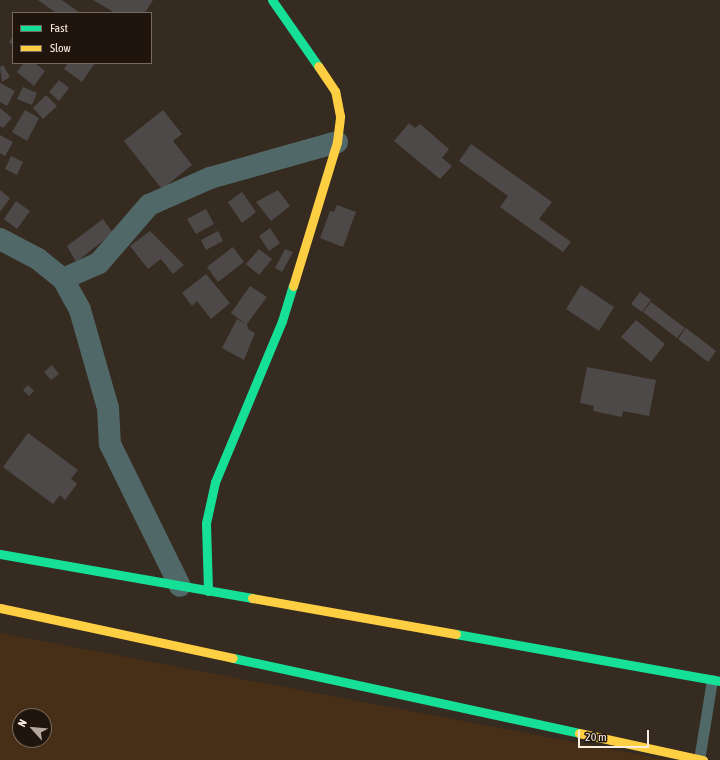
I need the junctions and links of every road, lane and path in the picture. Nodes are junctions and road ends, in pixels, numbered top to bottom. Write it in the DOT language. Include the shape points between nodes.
graph roads {
  1 [pos="272,0"];
  2 [pos="337,142"];
  3 [pos="0,239"];
  4 [pos="63,279"];
  5 [pos="0,554"];
  6 [pos="180,586"];
  7 [pos="208,591"];
  8 [pos="0,608"];
  9 [pos="716,680"];
  10 [pos="699,760"];
  11 [pos="702,760"];
  1 -- 2 [label="street" via="335,91 340,116"];
  2 -- 4 [label="street" via="210,178 149,205 99,263"];
  2 -- 7 [label="street" via="282,321 215,482 206,523"];
  3 -- 4 [label="street" via="38,259"];
  4 -- 6 [label="street" via="80,310 96,359 108,408 110,444"];
  5 -- 6 [label="street"];
  6 -- 7 [label="street"];
  7 -- 9 [label="street"];
  8 -- 10 [label="street"];
  9 -- 10 [label="lane"];
  10 -- 11 [label="street"];
}
